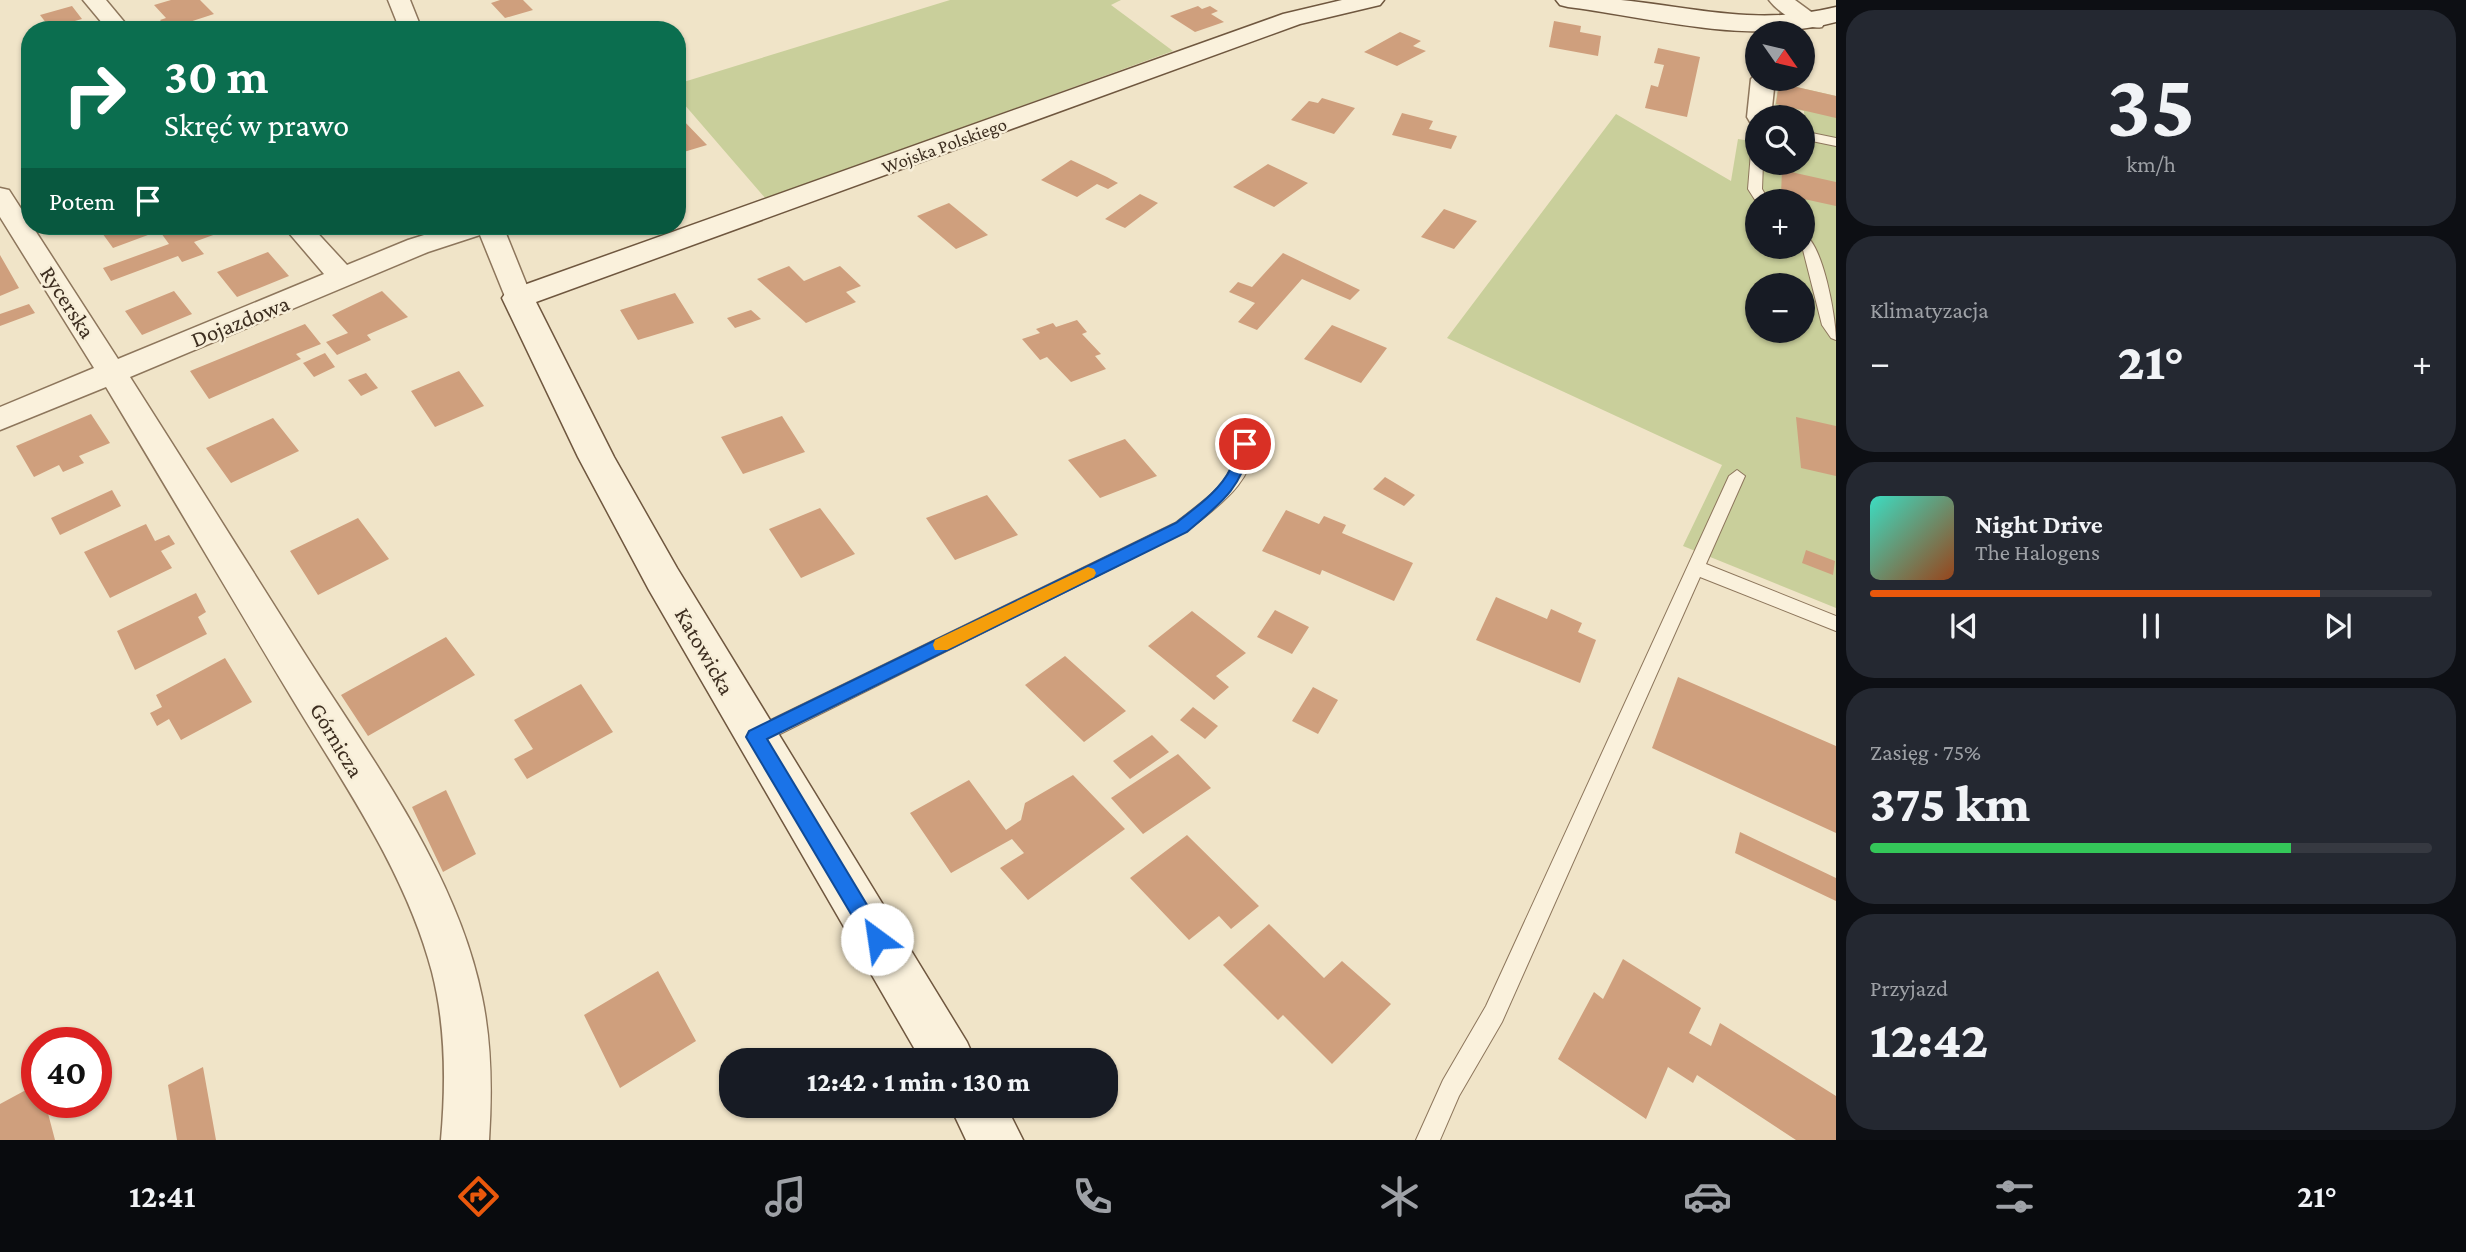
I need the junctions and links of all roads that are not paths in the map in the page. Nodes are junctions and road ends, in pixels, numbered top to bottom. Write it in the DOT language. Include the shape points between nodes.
graph roads {
  1 [pos="94,0"];
  2 [pos="1372,0"];
  3 [pos="1569,0"];
  4 [pos="1780,0"];
  5 [pos="403,1"];
  6 [pos="1825,18"];
  7 [pos="112,21"];
  8 [pos="409,21"];
  9 [pos="1745,26"];
  10 [pos="1815,138"];
  11 [pos="1836,142"];
  12 [pos="0,196"];
  13 [pos="21,229"];
  14 [pos="25,235"];
  15 [pos="304,235"];
  16 [pos="452,235"];
  17 [pos="494,235"];
  18 [pos="1814,259"];
  19 [pos="343,278"];
  20 [pos="518,298"];
  21 [pos="1836,335"];
  22 [pos="113,373"];
  23 [pos="0,419"];
  24 [pos="1238,422"];
  25 [pos="1737,477"];
  26 [pos="1697,568"];
  27 [pos="1836,624"];
  28 [pos="755,737"];
  29 [pos="942,1048"];
  30 [pos="983,1118"];
  31 [pos="466,1140"];
  32 [pos="996,1140"];
  33 [pos="1428,1140"];
  1 -- 7 [label="street"];
  2 -- 20 [label="street, Wojska Polskiego" via="1292,19"];
  3 -- 9 [label="street"];
  4 -- 6 [label="street"];
  5 -- 8 [label="street"];
  10 -- 11 [label="lane"];
  12 -- 13 [label="street, Rycerska"];
  14 -- 22 [label="street, Rycerska"];
  15 -- 19 [label="street"];
  16 -- 19 [label="street, Dojazdowa"];
  17 -- 20 [label="street, Katowicka"];
  18 -- 21 [label="lane" via="1829,325"];
  19 -- 22 [label="street, Dojazdowa"];
  20 -- 28 [label="street, Katowicka" via="596,457"];
  22 -- 23 [label="street, Dojazdowa"];
  22 -- 31 [label="street, Górnicza" via="404,850 447,949 464,1022 470,1093"];
  24 -- 28 [label="lane" via="1245,444 1239,467 1223,493 1181,527"];
  25 -- 26 [label="lane"];
  26 -- 27 [label="lane"];
  26 -- 33 [label="lane" via="1494,1014 1451,1088"];
  28 -- 29 [label="street, Katowicka"];
  30 -- 32 [label="street"];
}
